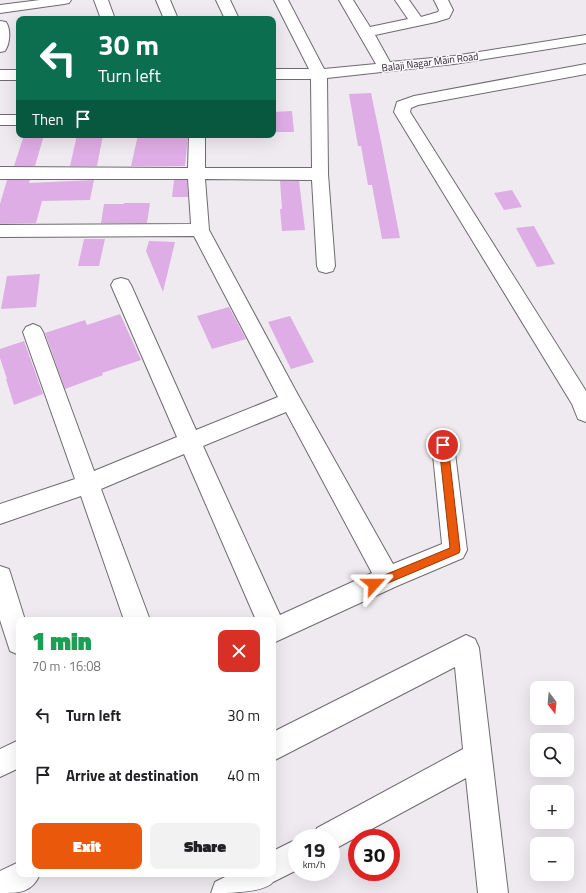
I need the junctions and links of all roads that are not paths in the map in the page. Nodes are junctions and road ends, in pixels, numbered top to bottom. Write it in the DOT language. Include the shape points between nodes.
graph roads {
  1 [pos="64,0"];
  2 [pos="101,0"];
  3 [pos="163,0"];
  4 [pos="223,0"];
  5 [pos="281,0"];
  6 [pos="346,0"];
  7 [pos="402,0"];
  8 [pos="441,0"];
  9 [pos="41,2"];
  10 [pos="0,9"];
  11 [pos="43,16"];
  12 [pos="107,16"];
  13 [pos="169,16"];
  14 [pos="231,16"];
  15 [pos="418,22"];
  16 [pos="0,26"];
  17 [pos="366,32"];
  18 [pos="586,39"];
  19 [pos="558,43"];
  20 [pos="0,48"];
  21 [pos="0,67"];
  22 [pos="16,67"];
  23 [pos="386,68"];
  24 [pos="583,69"];
  25 [pos="276,74"];
  26 [pos="319,74"];
  27 [pos="0,75"];
  28 [pos="16,75"];
  29 [pos="0,120"];
  30 [pos="16,120"];
  31 [pos="197,138"];
  32 [pos="0,172"];
  33 [pos="320,174"];
  34 [pos="196,175"];
  35 [pos="200,230"];
  36 [pos="0,231"];
  37 [pos="326,266"];
  38 [pos="121,285"];
  39 [pos="33,332"];
  40 [pos="291,402"];
  41 [pos="584,405"];
  42 [pos="189,442"];
  43 [pos="443,445"];
  44 [pos="88,484"];
  45 [pos="0,514"];
  46 [pos="0,578"];
  47 [pos="388,578"];
  48 [pos="136,617"];
  49 [pos="268,617"];
  50 [pos="276,630"];
  51 [pos="16,632"];
  52 [pos="276,745"];
  53 [pos="16,755"];
  54 [pos="478,756"];
  55 [pos="0,763"];
  56 [pos="340,831"];
  57 [pos="288,859"];
  58 [pos="276,865"];
  59 [pos="18,877"];
  60 [pos="255,877"];
  61 [pos="0,887"];
  62 [pos="226,893"];
  63 [pos="493,893"];
  1 -- 9 [label="street"];
  2 -- 12 [label="street"];
  3 -- 13 [label="street"];
  4 -- 14 [label="street"];
  5 -- 26 [label="street"];
  6 -- 17 [label="street"];
  7 -- 15 [label="street"];
  8 -- 15 [label="street" via="446,10 444,15"];
  9 -- 10 [label="street"];
  9 -- 11 [label="street"];
  15 -- 17 [label="street"];
  16 -- 20 [label="street"];
  17 -- 23 [label="street"];
  18 -- 19 [label="street, Balaji Nagar Main Road"];
  19 -- 23 [label="street, Balaji Nagar Main Road"];
  19 -- 24 [label="street"];
  21 -- 22 [label="street"];
  23 -- 26 [label="street, Balaji Nagar Main Road"];
  24 -- 41 [label="street" via="414,101 403,105 402,112"];
  25 -- 26 [label="street, Balaji Nagar Main Road"];
  26 -- 33 [label="street"];
  27 -- 28 [label="street"];
  29 -- 30 [label="street"];
  31 -- 34 [label="street"];
  32 -- 34 [label="street"];
  33 -- 34 [label="street"];
  33 -- 37 [label="street"];
  34 -- 35 [label="street"];
  35 -- 36 [label="street"];
  35 -- 40 [label="street"];
  38 -- 42 [label="street"];
  39 -- 44 [label="street"];
  40 -- 42 [label="street"];
  40 -- 47 [label="street"];
  42 -- 44 [label="street"];
  42 -- 49 [label="street"];
  43 -- 47 [label="street" via="455,550"];
  44 -- 45 [label="street"];
  44 -- 48 [label="street"];
  46 -- 51 [label="street"];
  47 -- 50 [label="street"];
  52 -- 54 [label="street" via="466,648"];
  53 -- 55 [label="street"];
  54 -- 56 [label="street"];
  54 -- 63 [label="street"];
  57 -- 58 [label="street"];
  59 -- 61 [label="street"];
  60 -- 62 [label="street"];
}
